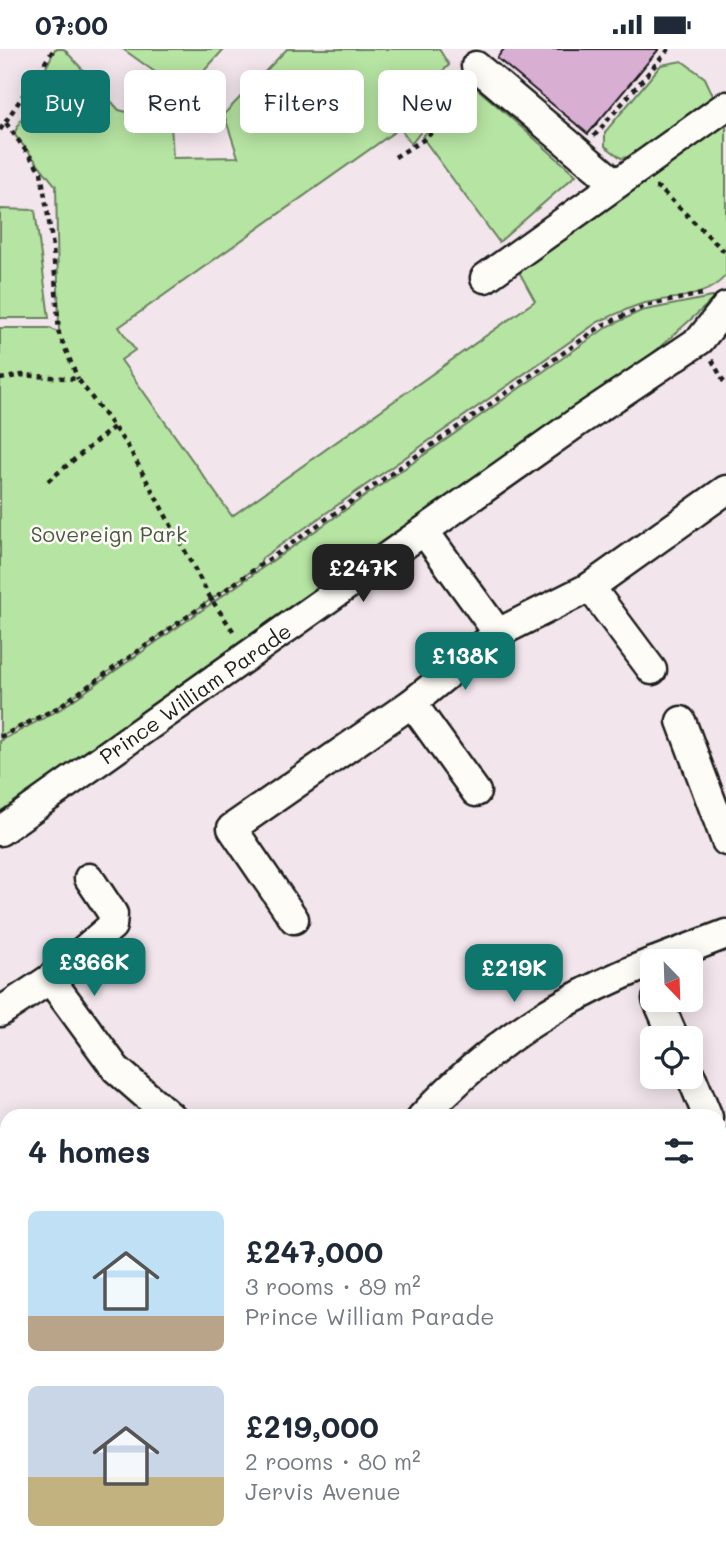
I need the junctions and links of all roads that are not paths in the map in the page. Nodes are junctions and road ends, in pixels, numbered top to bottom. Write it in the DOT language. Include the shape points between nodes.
graph roads {
  1 [pos="476,66"];
  2 [pos="726,106"];
  3 [pos="616,184"];
  4 [pos="485,278"];
  5 [pos="726,307"];
  6 [pos="713,337"];
  7 [pos="725,493"];
  8 [pos="424,531"];
  9 [pos="590,587"];
  10 [pos="498,633"];
  11 [pos="652,670"];
  12 [pos="412,703"];
  13 [pos="681,721"];
  14 [pos="476,792"];
  15 [pos="0,831"];
  16 [pos="726,841"];
  17 [pos="89,878"];
  18 [pos="294,919"];
  19 [pos="726,934"];
  20 [pos="694,949"];
  21 [pos="640,972"];
  22 [pos="50,979"];
  23 [pos="0,1012"];
  24 [pos="696,1089"];
  25 [pos="162,1109"];
  26 [pos="430,1109"];
  27 [pos="705,1109"];
  1 -- 3 [label="street"];
  2 -- 3 [label="street"];
  3 -- 4 [label="street"];
  5 -- 6 [label="street, Prince William Parade"];
  6 -- 8 [label="street, Prince William Parade"];
  7 -- 9 [label="street"];
  8 -- 10 [label="street"];
  8 -- 15 [label="street, Prince William Parade"];
  9 -- 10 [label="street"];
  9 -- 11 [label="street"];
  10 -- 12 [label="street"];
  12 -- 14 [label="street"];
  12 -- 18 [label="street" via="232,828"];
  13 -- 16 [label="street"];
  17 -- 22 [label="street" via="113,914 112,926"];
  19 -- 20 [label="street"];
  21 -- 26 [label="street" via="592,987 504,1040"];
  22 -- 23 [label="street"];
  22 -- 25 [label="street" via="116,1069"];
  24 -- 27 [label="street"];
}
